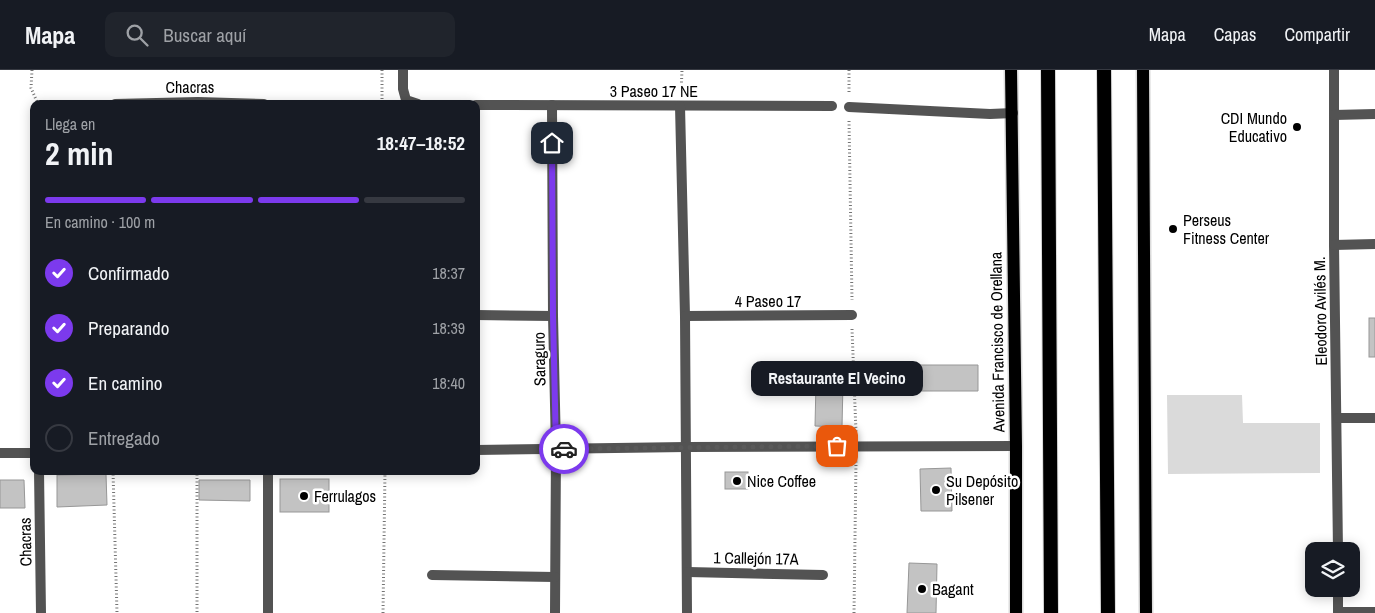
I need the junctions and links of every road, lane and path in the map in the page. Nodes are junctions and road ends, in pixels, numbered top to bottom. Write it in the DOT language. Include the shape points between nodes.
graph roads {
  1 [pos="32,70"];
  2 [pos="382,70"];
  3 [pos="403,70"];
  4 [pos="682,70"];
  5 [pos="1011,70"];
  6 [pos="1048,70"];
  7 [pos="1104,70"];
  8 [pos="1143,70"];
  9 [pos="1334,70"];
  10 [pos="36,100"];
  11 [pos="382,100"];
  12 [pos="406,100"];
  13 [pos="480,105"];
  14 [pos="552,105"];
  15 [pos="680,106"];
  16 [pos="832,106"];
  17 [pos="849,110"];
  18 [pos="1012,114"];
  19 [pos="1375,114"];
  20 [pos="1334,115"];
  21 [pos="1375,244"];
  22 [pos="1334,245"];
  23 [pos="852,315"];
  24 [pos="480,316"];
  25 [pos="553,316"];
  26 [pos="685,316"];
  27 [pos="1338,418"];
  28 [pos="1375,418"];
  29 [pos="856,446"];
  30 [pos="1016,446"];
  31 [pos="686,447"];
  32 [pos="556,449"];
  33 [pos="480,450"];
  34 [pos="0,453"];
  35 [pos="30,453"];
  36 [pos="38,475"];
  37 [pos="113,475"];
  38 [pos="197,475"];
  39 [pos="268,475"];
  40 [pos="385,475"];
  41 [pos="1338,542"];
  42 [pos="688,572"];
  43 [pos="432,574"];
  44 [pos="823,575"];
  45 [pos="555,577"];
  46 [pos="1338,597"];
  47 [pos="1375,612"];
  48 [pos="41,613"];
  49 [pos="117,613"];
  50 [pos="197,613"];
  51 [pos="268,613"];
  52 [pos="383,613"];
  53 [pos="555,613"];
  54 [pos="687,613"];
  55 [pos="854,613"];
  56 [pos="1016,613"];
  57 [pos="1052,613"];
  58 [pos="1108,613"];
  59 [pos="1146,613"];
  60 [pos="1338,613"];
  1 -- 10 [label="path" via="31,88"];
  2 -- 11 [label="path"];
  3 -- 12 [label="street"];
  4 -- 15 [label="path"];
  5 -- 18 [label="main road, Avenida Francisco de Orellana"];
  6 -- 57 [label="highway"];
  7 -- 58 [label="highway"];
  8 -- 59 [label="main road"];
  9 -- 20 [label="street, Eleodoro Avilés M."];
  13 -- 14 [label="street, 3 Paseo 17 NE"];
  14 -- 15 [label="street, 3 Paseo 17 NE"];
  14 -- 25 [label="street, Saraguro"];
  15 -- 16 [label="street, 3 Paseo 17 NE"];
  15 -- 26 [label="street"];
  17 -- 18 [label="street"];
  17 -- 23 [label="path"];
  18 -- 30 [label="main road, Avenida Francisco de Orellana"];
  19 -- 20 [label="street"];
  20 -- 22 [label="street, Eleodoro Avilés M."];
  21 -- 22 [label="street"];
  22 -- 27 [label="street, Eleodoro Avilés M."];
  23 -- 26 [label="street, 4 Paseo 17"];
  23 -- 29 [label="path"];
  24 -- 25 [label="street"];
  25 -- 32 [label="street, Saraguro"];
  26 -- 31 [label="street"];
  27 -- 28 [label="street"];
  27 -- 41 [label="street, Eleodoro Avilés M."];
  29 -- 30 [label="street"];
  29 -- 31 [label="street"];
  29 -- 55 [label="path"];
  30 -- 56 [label="main road, Avenida Francisco de Orellana"];
  31 -- 32 [label="street"];
  31 -- 42 [label="street"];
  32 -- 33 [label="street"];
  32 -- 45 [label="street, Saraguro"];
  34 -- 35 [label="street"];
  36 -- 48 [label="street, Chacras"];
  37 -- 49 [label="path"];
  38 -- 50 [label="path"];
  39 -- 51 [label="street"];
  40 -- 52 [label="path"];
  42 -- 44 [label="street, 1 Callejón 17A"];
  42 -- 54 [label="street"];
  43 -- 45 [label="street"];
  45 -- 53 [label="street, Saraguro"];
  46 -- 60 [label="street"];
  47 -- 60 [label="street"];
}
